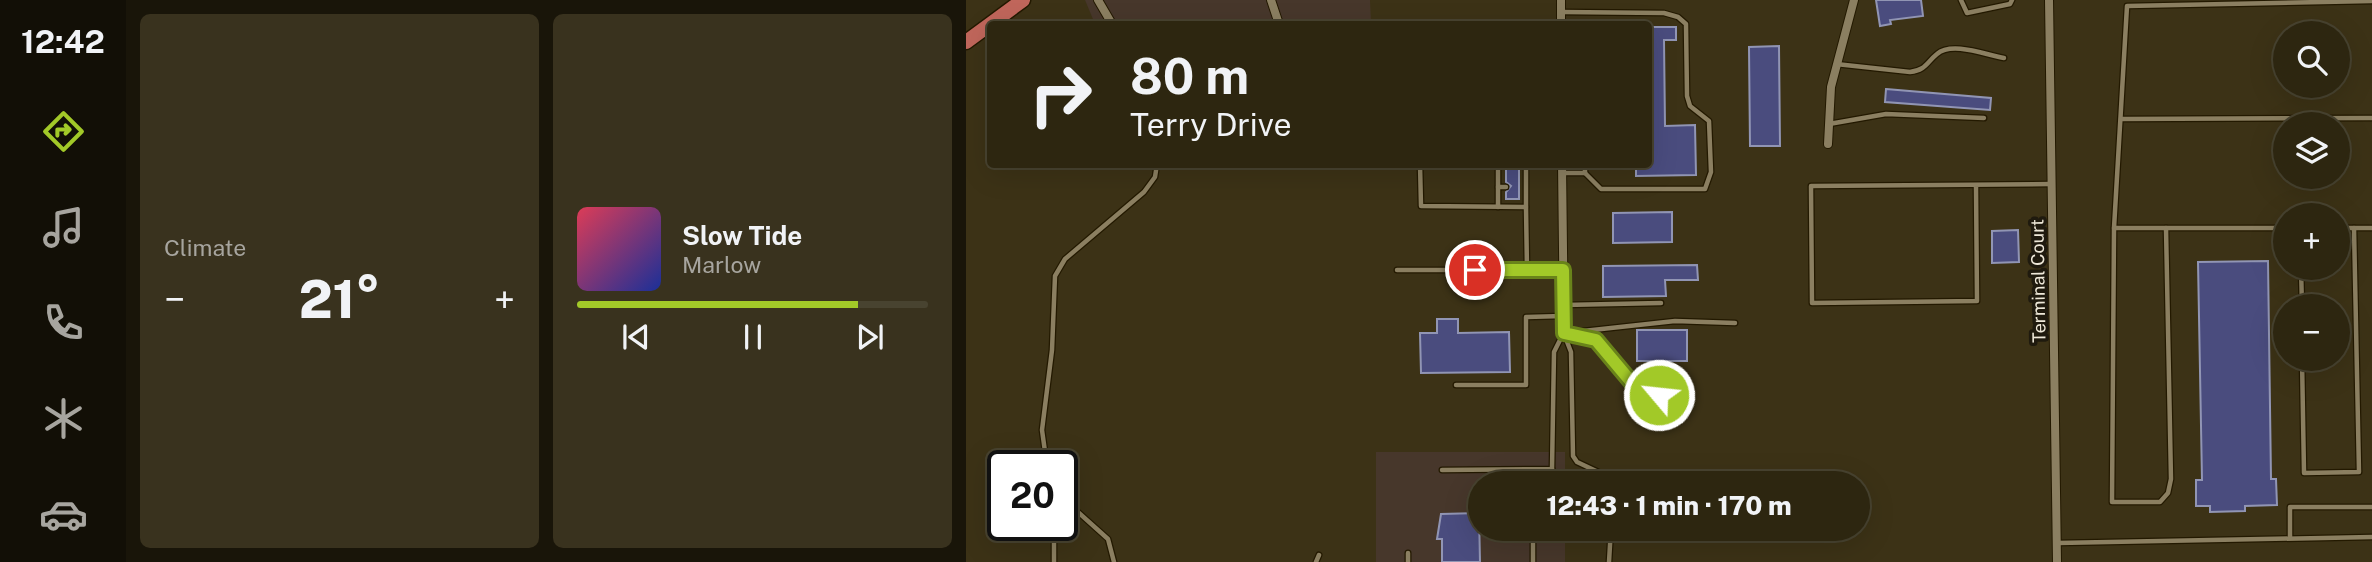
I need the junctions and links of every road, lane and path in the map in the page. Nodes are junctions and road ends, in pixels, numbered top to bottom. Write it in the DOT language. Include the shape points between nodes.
graph roads {
  1 [pos="1023,0"];
  2 [pos="1098,0"];
  3 [pos="1271,0"];
  4 [pos="1561,0"];
  5 [pos="1854,0"];
  6 [pos="1961,0"];
  7 [pos="2012,0"];
  8 [pos="2049,0"];
  9 [pos="2372,1"];
  10 [pos="2127,3"];
  11 [pos="1561,12"];
  12 [pos="994,21"];
  13 [pos="1110,21"];
  14 [pos="1278,21"];
  15 [pos="1561,21"];
  16 [pos="987,26"];
  17 [pos="966,41"];
  18 [pos="2004,58"];
  19 [pos="1835,64"];
  20 [pos="1984,118"];
  21 [pos="2372,118"];
  22 [pos="2121,119"];
  23 [pos="1828,124"];
  24 [pos="1828,144"];
  25 [pos="1157,168"];
  26 [pos="1420,168"];
  27 [pos="1498,168"];
  28 [pos="1525,168"];
  29 [pos="1585,168"];
  30 [pos="1562,169"];
  31 [pos="1585,173"];
  32 [pos="1498,176"];
  33 [pos="1505,176"];
  34 [pos="1519,176"];
  35 [pos="1526,176"];
  36 [pos="2052,184"];
  37 [pos="1976,185"];
  38 [pos="1498,187"];
  39 [pos="1506,187"];
  40 [pos="1519,187"];
  41 [pos="1526,188"];
  42 [pos="1498,207"];
  43 [pos="1526,207"];
  44 [pos="2114,228"];
  45 [pos="2166,228"];
  46 [pos="2273,228"];
  47 [pos="2350,228"];
  48 [pos="2354,228"];
  49 [pos="2372,228"];
  50 [pos="1397,270"];
  51 [pos="1527,270"];
  52 [pos="1563,270"];
  53 [pos="1661,303"];
  54 [pos="1563,305"];
  55 [pos="1563,316"];
  56 [pos="1735,323"];
  57 [pos="1564,333"];
  58 [pos="2302,371"];
  59 [pos="1456,385"];
  60 [pos="1674,395"];
  61 [pos="1045,450"];
  62 [pos="1552,469"];
  63 [pos="1442,470"];
  64 [pos="1596,471"];
  65 [pos="2372,507"];
  66 [pos="1078,512"];
  67 [pos="2372,537"];
  68 [pos="2290,538"];
  69 [pos="1054,541"];
  70 [pos="1533,541"];
  71 [pos="1610,541"];
  72 [pos="2057,543"];
  73 [pos="1408,552"];
  74 [pos="1319,555"];
  75 [pos="1054,562"];
  76 [pos="1114,562"];
  77 [pos="1316,562"];
  78 [pos="1408,562"];
  79 [pos="1533,562"];
  80 [pos="1609,562"];
  81 [pos="2057,562"];
  1 -- 12 [label="main road"];
  2 -- 13 [label="street"];
  3 -- 14 [label="street"];
  4 -- 11 [label="street"];
  5 -- 19 [label="street"];
  6 -- 7 [label="lane" via="1967,13"];
  8 -- 36 [label="street, Terminal Court"];
  9 -- 10 [label="lane"];
  10 -- 22 [label="lane"];
  11 -- 15 [label="street"];
  11 -- 31 [label="lane" via="1678,17 1686,24 1687,96 1690,106 1709,121 1712,172 1705,189 1601,189"];
  16 -- 17 [label="main road"];
  18 -- 19 [label="lane" via="1952,48 1939,52 1922,70 1910,72"];
  19 -- 23 [label="street"];
  20 -- 23 [label="lane" via="1894,114"];
  21 -- 22 [label="lane"];
  22 -- 44 [label="lane"];
  23 -- 24 [label="street"];
  25 -- 61 [label="lane" via="1156,177 1144,192 1065,259 1055,276 1042,430"];
  26 -- 42 [label="lane" via="1421,206"];
  27 -- 32 [label="lane"];
  28 -- 35 [label="lane"];
  29 -- 31 [label="lane"];
  30 -- 31 [label="lane"];
  30 -- 52 [label="street"];
  32 -- 33 [label="lane"];
  32 -- 38 [label="lane"];
  34 -- 35 [label="lane"];
  35 -- 41 [label="lane"];
  36 -- 37 [label="lane"];
  36 -- 72 [label="street, Terminal Court"];
  37 -- 37 [label="lane" via="1811,186 1812,303 1978,301"];
  38 -- 39 [label="lane"];
  38 -- 42 [label="lane"];
  40 -- 41 [label="lane"];
  41 -- 43 [label="lane"];
  42 -- 43 [label="lane"];
  43 -- 51 [label="lane"];
  44 -- 45 [label="lane"];
  44 -- 45 [label="lane" via="2112,502 2160,502 2171,479"];
  45 -- 46 [label="lane"];
  47 -- 48 [label="lane"];
  48 -- 49 [label="lane"];
  48 -- 58 [label="lane" via="2358,472 2304,473"];
  50 -- 51 [label="lane"];
  51 -- 52 [label="lane"];
  52 -- 54 [label="street"];
  53 -- 54 [label="lane"];
  54 -- 55 [label="street"];
  55 -- 57 [label="street"];
  55 -- 59 [label="lane" via="1526,317 1526,384"];
  56 -- 57 [label="lane" via="1675,321"];
  57 -- 60 [label="lane" via="1596,340 1643,396"];
  57 -- 62 [label="lane" via="1554,352"];
  57 -- 64 [label="lane" via="1571,352 1573,456"];
  62 -- 63 [label="lane"];
  65 -- 68 [label="lane" via="2290,507"];
  66 -- 76 [label="lane" via="1108,539"];
  67 -- 68 [label="lane"];
  68 -- 72 [label="lane"];
  69 -- 75 [label="lane"];
  70 -- 79 [label="lane"];
  71 -- 80 [label="lane"];
  72 -- 81 [label="street, Terminal Court"];
  73 -- 78 [label="lane"];
  74 -- 77 [label="lane"];
}
